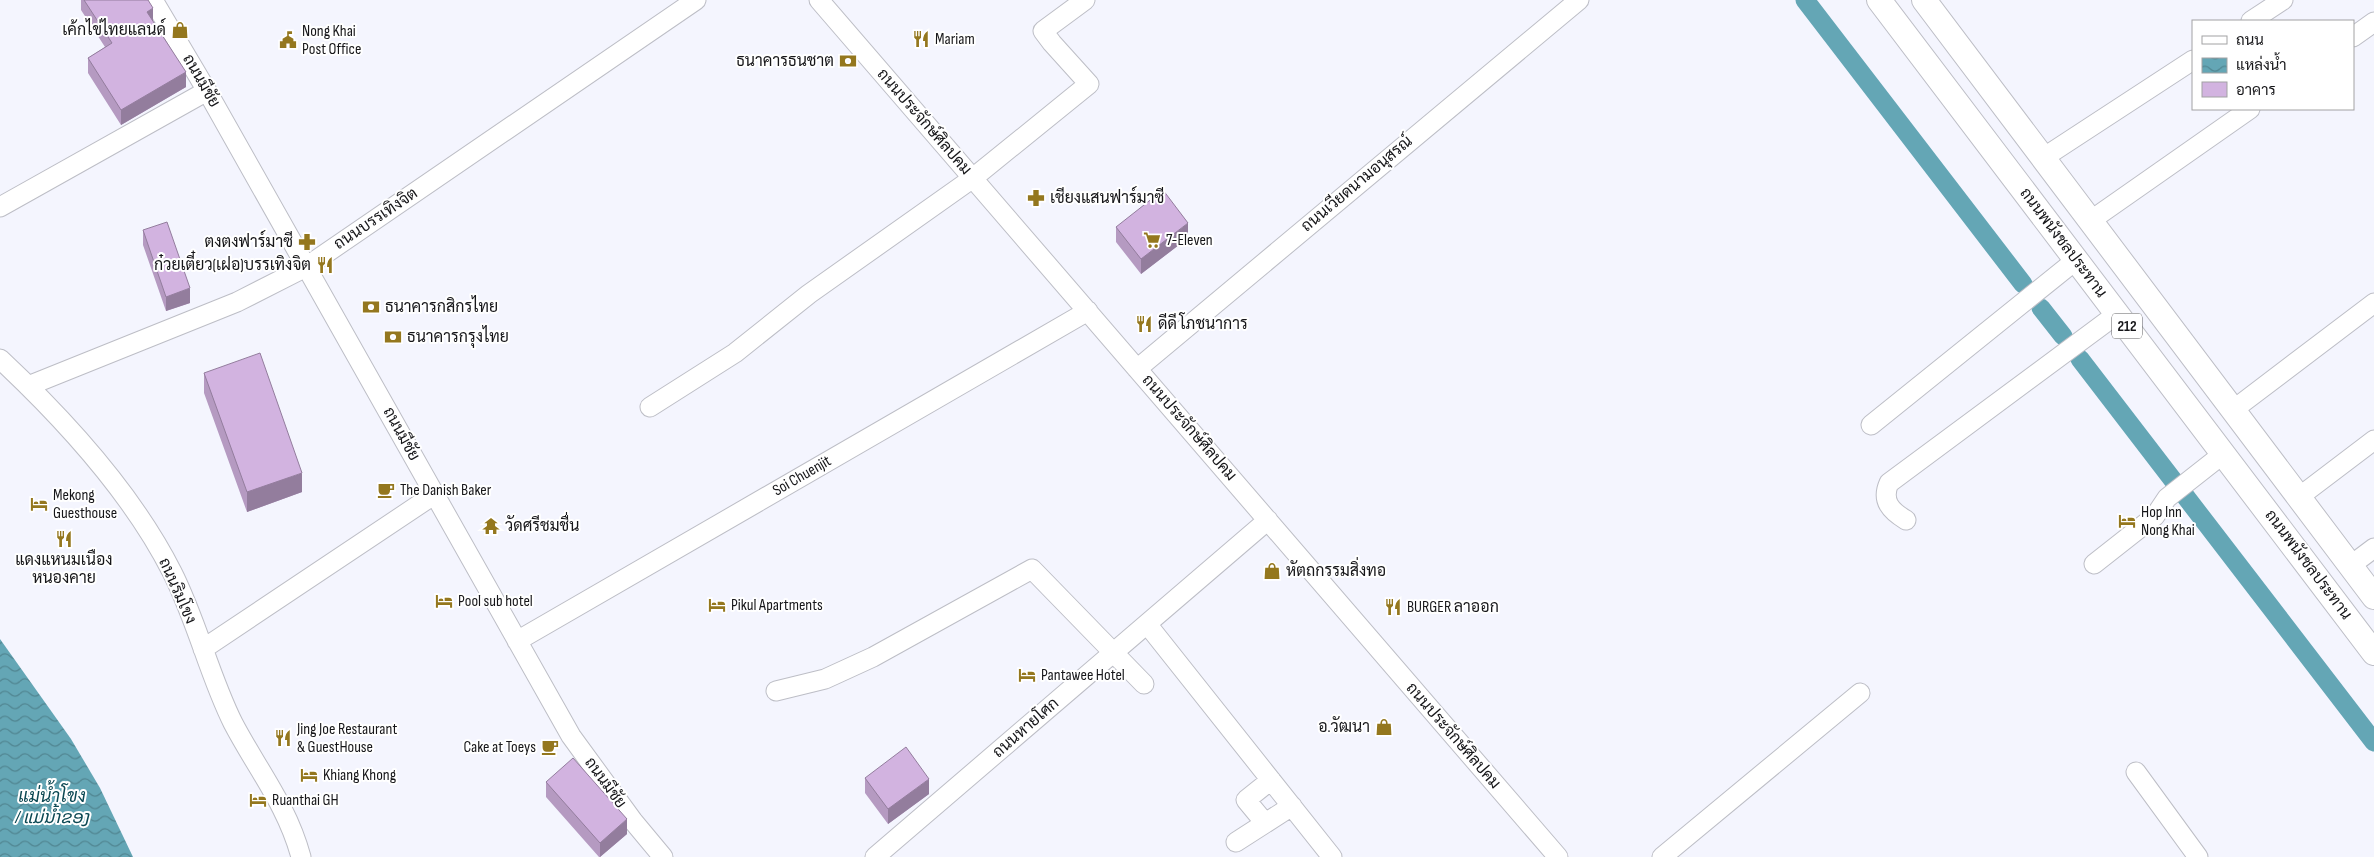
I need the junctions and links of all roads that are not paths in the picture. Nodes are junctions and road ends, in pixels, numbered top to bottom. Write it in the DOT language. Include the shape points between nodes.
graph roads {
  1 [pos="153,0"];
  2 [pos="696,0"];
  3 [pos="819,0"];
  4 [pos="1085,0"];
  5 [pos="1579,0"];
  6 [pos="1879,0"];
  7 [pos="1924,0"];
  8 [pos="2283,0"];
  9 [pos="2253,20"];
  10 [pos="2374,22"];
  11 [pos="2354,36"];
  12 [pos="2192,61"];
  13 [pos="207,91"];
  14 [pos="2249,110"];
  15 [pos="2043,158"];
  16 [pos="973,178"];
  17 [pos="0,207"];
  18 [pos="2090,220"];
  19 [pos="2076,260"];
  20 [pos="306,267"];
  21 [pos="2374,303"];
  22 [pos="1088,311"];
  23 [pos="2117,314"];
  24 [pos="0,359"];
  25 [pos="1138,369"];
  26 [pos="28,386"];
  27 [pos="650,407"];
  28 [pos="2233,410"];
  29 [pos="1872,426"];
  30 [pos="2374,440"];
  31 [pos="2223,454"];
  32 [pos="435,494"];
  33 [pos="2299,497"];
  34 [pos="1268,520"];
  35 [pos="1906,520"];
  36 [pos="2374,548"];
  37 [pos="2094,564"];
  38 [pos="2350,566"];
  39 [pos="2374,598"];
  40 [pos="1147,624"];
  41 [pos="517,640"];
  42 [pos="203,649"];
  43 [pos="1114,652"];
  44 [pos="2374,653"];
  45 [pos="1144,684"];
  46 [pos="776,691"];
  47 [pos="1860,693"];
  48 [pos="2136,772"];
  49 [pos="1271,780"];
  50 [pos="1292,806"];
  51 [pos="1264,823"];
  52 [pos="1236,842"];
  53 [pos="302,857"];
  54 [pos="663,857"];
  55 [pos="875,857"];
  56 [pos="1332,857"];
  57 [pos="1558,857"];
  58 [pos="1662,857"];
  59 [pos="2198,857"];
  1 -- 13 [label="street, ถนนมีชัย"];
  2 -- 20 [label="street, ถนนบรรเทิงจิต"];
  3 -- 16 [label="street, ถนนประจักษ์ศิลปคม"];
  4 -- 16 [label="street" via="1043,31 1089,84"];
  5 -- 25 [label="street, ถนนเวียดนามอนุสรณ์"];
  6 -- 19 [label="main road, ถนนพนังชลประทาน / 212"];
  7 -- 15 [label="main road, ถนนพนังชลประทาน / 212"];
  8 -- 9 [label="street"];
  10 -- 11 [label="street"];
  12 -- 15 [label="street"];
  13 -- 17 [label="street"];
  13 -- 20 [label="street, ถนนมีชัย"];
  14 -- 18 [label="street"];
  15 -- 18 [label="main road, ถนนพนังชลประทาน / 212"];
  16 -- 22 [label="street, ถนนประจักษ์ศิลปคม"];
  16 -- 27 [label="street" via="809,294 735,353"];
  18 -- 28 [label="main road, ถนนพนังชลประทาน / 212"];
  19 -- 23 [label="main road, ถนนพนังชลประทาน / 212"];
  19 -- 29 [label="street"];
  20 -- 26 [label="street, ถนนบรรเทิงจิต" via="237,302"];
  20 -- 32 [label="street, ถนนมีชัย"];
  21 -- 28 [label="street"];
  22 -- 25 [label="street, ถนนประจักษ์ศิลปคม"];
  22 -- 41 [label="street, Soi Chuenjit"];
  23 -- 31 [label="main road, ถนนพนังชลประทาน / 212"];
  23 -- 35 [label="street" via="1889,483 1886,490 1888,506 1894,514"];
  24 -- 26 [label="street, ถนนริมโขง"];
  25 -- 34 [label="street, ถนนประจักษ์ศิลปคม"];
  26 -- 42 [label="street, ถนนริมโขง" via="122,490 172,572"];
  28 -- 33 [label="main road, ถนนพนังชลประทาน / 212"];
  30 -- 33 [label="street"];
  31 -- 37 [label="street" via="2167,498 2155,516"];
  31 -- 44 [label="main road, ถนนพนังชลประทาน / 212"];
  32 -- 41 [label="street, ถนนมีชัย"];
  32 -- 42 [label="street"];
  33 -- 38 [label="main road, ถนนพนังชลประทาน / 212"];
  34 -- 40 [label="street, ถนนหายโศก"];
  34 -- 57 [label="street, ถนนประจักษ์ศิลปคม"];
  36 -- 38 [label="street"];
  38 -- 39 [label="main road, ถนนพนังชลประทาน / 212"];
  40 -- 43 [label="street, ถนนหายโศก"];
  40 -- 49 [label="street"];
  41 -- 54 [label="street, ถนนมีชัย" via="571,736"];
  42 -- 53 [label="street, ถนนริมโขง" via="233,723 278,796"];
  43 -- 45 [label="street"];
  43 -- 46 [label="street" via="1032,569 873,657 825,679"];
  43 -- 55 [label="street, ถนนหายโศก"];
  47 -- 58 [label="street"];
  48 -- 59 [label="street"];
  49 -- 50 [label="street"];
  49 -- 51 [label="street" via="1238,804"];
  50 -- 51 [label="street"];
  50 -- 56 [label="street"];
  51 -- 52 [label="street"];
}
